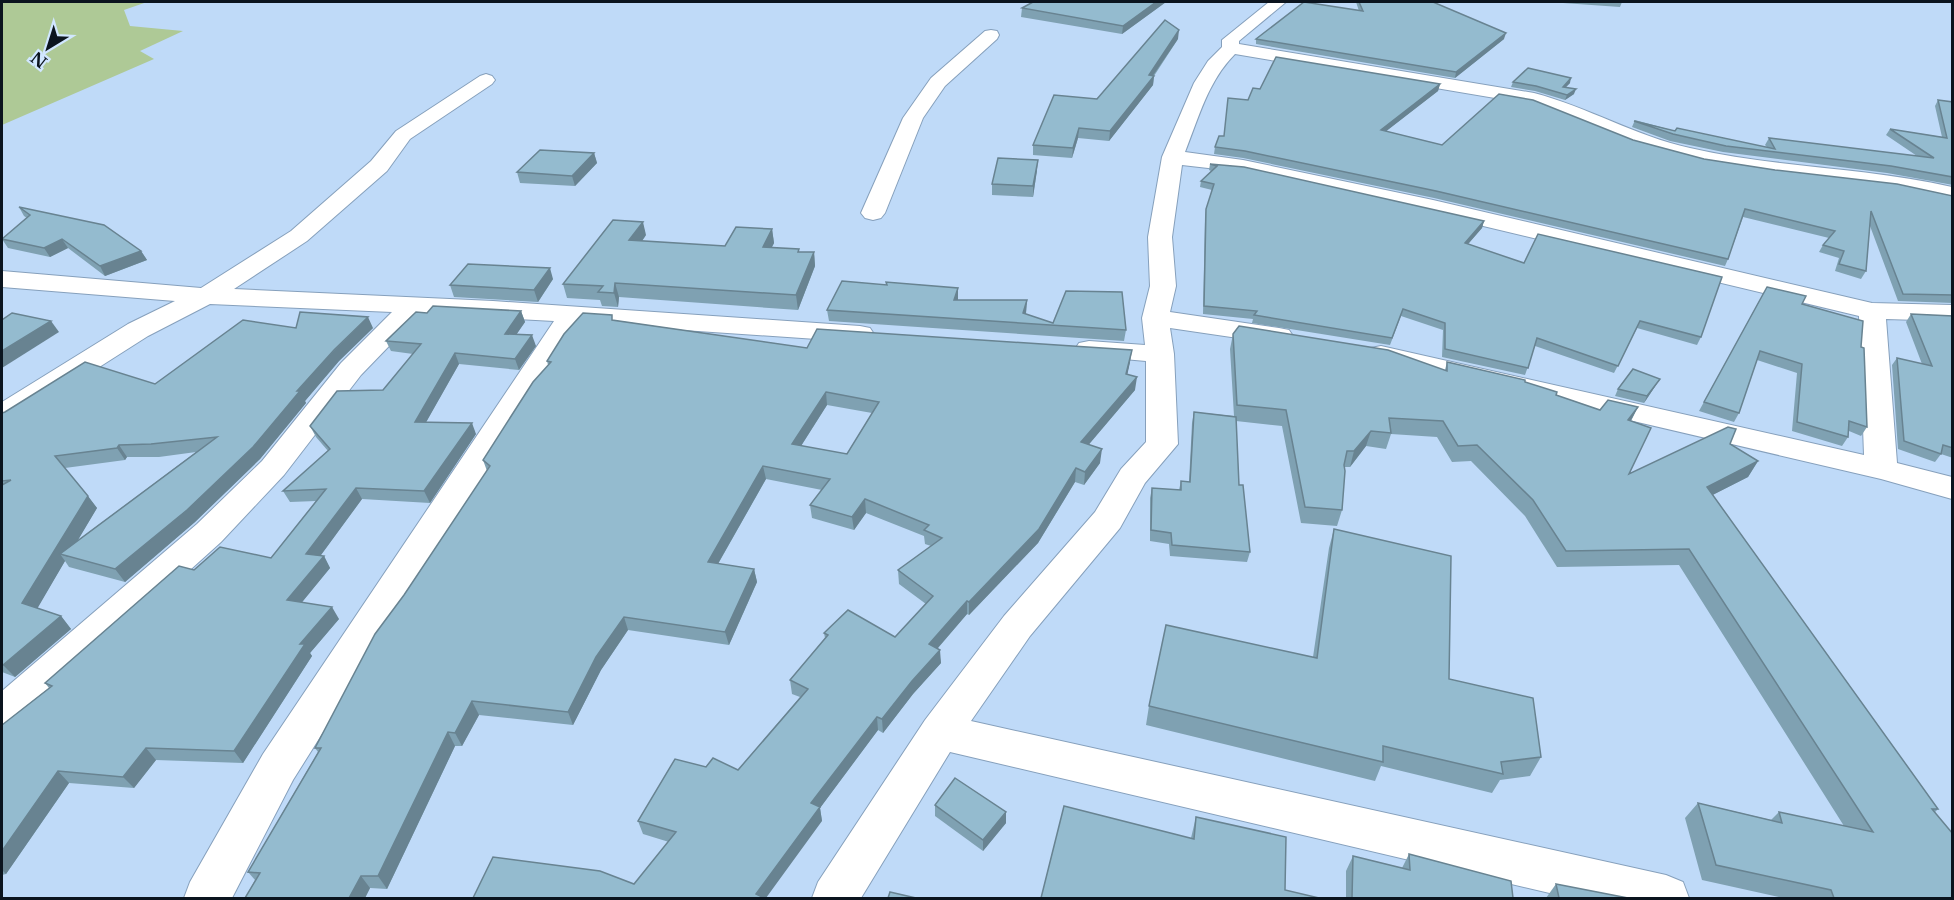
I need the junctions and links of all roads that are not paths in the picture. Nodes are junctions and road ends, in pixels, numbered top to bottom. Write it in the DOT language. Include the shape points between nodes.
graph roads {
  1 [pos="1278,2"];
  2 [pos="991,35"];
  3 [pos="1231,48"];
  4 [pos="486,80"];
  5 [pos="1173,157"];
  6 [pos="1953,194"];
  7 [pos="873,213"];
  8 [pos="2,279"];
  9 [pos="206,296"];
  10 [pos="414,306"];
  11 [pos="1872,311"];
  12 [pos="1953,313"];
  13 [pos="572,315"];
  14 [pos="1155,318"];
  15 [pos="889,336"];
  16 [pos="1310,341"];
  17 [pos="1066,347"];
  18 [pos="1355,349"];
  19 [pos="1160,354"];
  20 [pos="2,415"];
  21 [pos="1881,469"];
  22 [pos="1953,488"];
  23 [pos="2,715"];
  24 [pos="940,732"];
  25 [pos="207,898"];
  26 [pos="836,898"];
  27 [pos="1666,898"];
  1 -- 3 [label="street" via="1230,40"];
  2 -- 7 [label="street" via="938,82 913,118"];
  3 -- 5 [label="street" via="1203,83"];
  3 -- 6 [label="street" via="1534,99 1628,136 1712,159 1897,182"];
  4 -- 9 [label="street" via="403,135 379,166 299,236"];
  5 -- 11 [label="street" via="1243,166 1433,207"];
  5 -- 14 [label="street" via="1160,237 1163,286"];
  8 -- 9 [label="street"];
  9 -- 10 [label="street"];
  9 -- 20 [label="street" via="138,330"];
  10 -- 13 [label="street"];
  10 -- 23 [label="street" via="351,369 273,468 209,533"];
  11 -- 12 [label="street"];
  11 -- 21 [label="street"];
  13 -- 15 [label="street"];
  13 -- 25 [label="street" via="278,767"];
  14 -- 16 [label="street"];
  14 -- 19 [label="street"];
  17 -- 19 [label="street"];
  18 -- 21 [label="street"];
  19 -- 24 [label="street" via="1162,444 1132,477 1108,520 1017,626"];
  21 -- 22 [label="street"];
  24 -- 26 [label="street"];
  24 -- 27 [label="street"];
}
